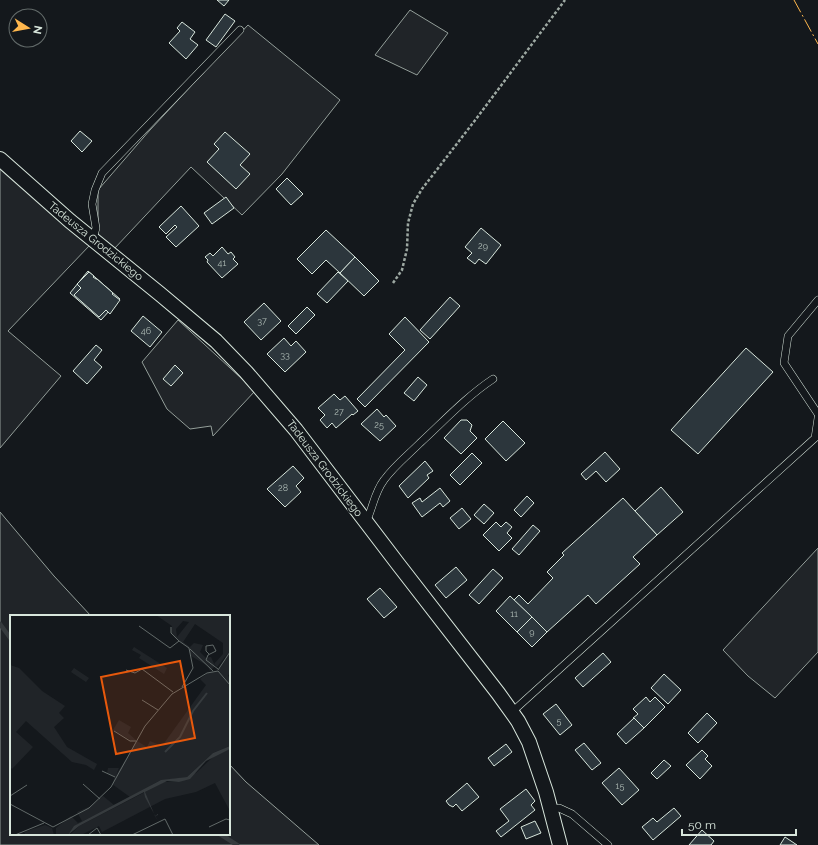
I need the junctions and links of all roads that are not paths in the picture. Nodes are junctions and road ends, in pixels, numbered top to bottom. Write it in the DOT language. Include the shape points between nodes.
graph roads {
  1 [pos="240,30"];
  2 [pos="0,159"];
  3 [pos="93,239"];
  4 [pos="818,300"];
  5 [pos="493,379"];
  6 [pos="818,414"];
  7 [pos="818,418"];
  8 [pos="366,522"];
  9 [pos="512,712"];
  10 [pos="551,809"];
  11 [pos="560,845"];
  12 [pos="608,845"];
  1 -- 3 [label="lane" via="102,173 92,204 96,228"];
  2 -- 3 [label="street, Tadeusza Grodzickiego"];
  3 -- 8 [label="street, Tadeusza Grodzickiego" via="230,355 273,401"];
  4 -- 6 [label="lane" via="788,336 784,363"];
  5 -- 8 [label="lane" via="475,391 397,465 377,490 372,511"];
  7 -- 9 [label="lane" via="815,438"];
  8 -- 9 [label="street, Tadeusza Grodzickiego"];
  9 -- 10 [label="street, Tadeusza Grodzickiego" via="529,742"];
  10 -- 11 [label="street, Tadeusza Grodzickiego"];
  10 -- 12 [label="lane" via="559,808 572,814"];
}
